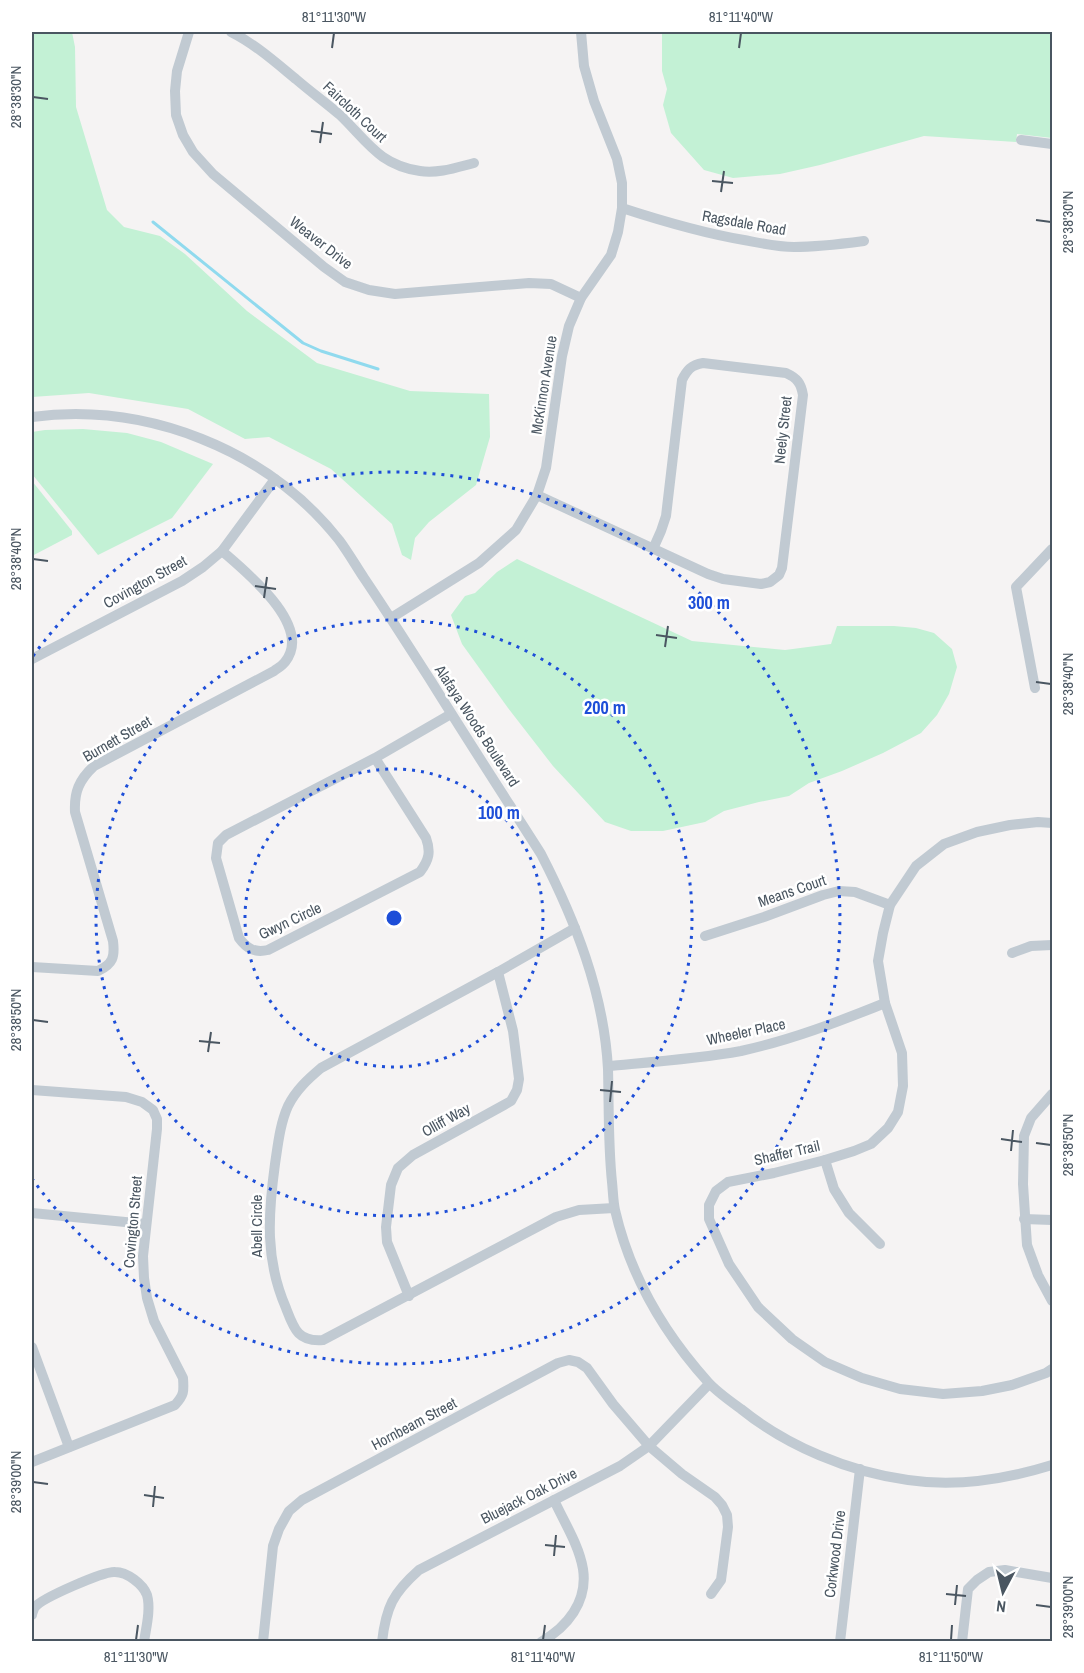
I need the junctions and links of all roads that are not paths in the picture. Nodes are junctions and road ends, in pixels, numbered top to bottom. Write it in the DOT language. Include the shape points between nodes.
graph roads {
  1 [pos="189,32"];
  2 [pos="231,32"];
  3 [pos="581,32"];
  4 [pos="1021,140"];
  5 [pos="1053,144"];
  6 [pos="474,163"];
  7 [pos="622,208"];
  8 [pos="864,241"];
  9 [pos="581,298"];
  10 [pos="32,417"];
  11 [pos="275,479"];
  12 [pos="537,495"];
  13 [pos="653,549"];
  14 [pos="1053,549"];
  15 [pos="222,551"];
  16 [pos="391,618"];
  17 [pos="32,659"];
  18 [pos="1035,688"];
  19 [pos="451,714"];
  20 [pos="375,758"];
  21 [pos="1053,823"];
  22 [pos="890,905"];
  23 [pos="575,928"];
  24 [pos="705,936"];
  25 [pos="1053,945"];
  26 [pos="1012,953"];
  27 [pos="32,967"];
  28 [pos="498,972"];
  29 [pos="885,1003"];
  30 [pos="608,1066"];
  31 [pos="32,1090"];
  32 [pos="1053,1094"];
  33 [pos="825,1160"];
  34 [pos="614,1208"];
  35 [pos="32,1213"];
  36 [pos="1024,1219"];
  37 [pos="1053,1220"];
  38 [pos="146,1224"];
  39 [pos="880,1244"];
  40 [pos="409,1296"];
  41 [pos="1053,1301"];
  42 [pos="32,1347"];
  43 [pos="1053,1369"];
  44 [pos="709,1384"];
  45 [pos="649,1446"];
  46 [pos="69,1448"];
  47 [pos="32,1462"];
  48 [pos="1053,1465"];
  49 [pos="860,1470"];
  50 [pos="554,1500"];
  51 [pos="1053,1578"];
  52 [pos="711,1594"];
  53 [pos="32,1615"];
  54 [pos="546,1640"];
  55 [pos="144,1641"];
  56 [pos="263,1641"];
  57 [pos="382,1641"];
  58 [pos="840,1641"];
  59 [pos="962,1641"];
  1 -- 9 [label="street, Weaver Drive" via="175,91 176,115 183,135 213,174 345,282 395,294 551,284"];
  2 -- 6 [label="street, Faircloth Court" via="250,42 340,115 387,161 423,172"];
  3 -- 7 [label="street, McKinnon Avenue" via="584,66 617,159"];
  4 -- 5 [label="street"];
  7 -- 8 [label="street, Ragsdale Road" via="713,235 758,243 813,247"];
  7 -- 9 [label="street, McKinnon Avenue" via="610,255"];
  9 -- 12 [label="street, McKinnon Avenue" via="562,356 546,468"];
  10 -- 11 [label="street, Alafaya Woods Boulevard" via="94,414 172,428 224,448"];
  11 -- 15 [label="street, Covington Street"];
  11 -- 16 [label="street, Alafaya Woods Boulevard" via="339,541"];
  12 -- 13 [label="street, Neely Street"];
  12 -- 16 [label="street, McKinnon Avenue" via="516,530 500,545"];
  13 -- 13 [label="street, Neely Street" via="723,579 761,584 779,575 803,395 795,377 703,363 686,372 666,516"];
  14 -- 18 [label="street" via="1016,587"];
  15 -- 17 [label="street, Covington Street" via="182,581"];
  15 -- 27 [label="street, Burnett Street" via="252,577 286,617 292,641 285,663 94,766 84,776 77,787 75,812 115,951 107,967 98,971"];
  16 -- 19 [label="street, Alafaya Woods Boulevard"];
  19 -- 20 [label="street, Gwyn Circle"];
  19 -- 23 [label="street, Alafaya Woods Boulevard" via="542,854"];
  20 -- 20 [label="street, Gwyn Circle" via="226,835 218,843 216,858 239,938 251,950 268,950 420,872 426,864 430,854 426,838"];
  21 -- 22 [label="street, Shaffer Trail" via="1010,825 944,844 916,866"];
  22 -- 24 [label="street, Means Court" via="855,892 839,891"];
  22 -- 29 [label="street, Shaffer Trail" via="878,962"];
  23 -- 28 [label="street, Abell Circle"];
  23 -- 30 [label="street, Alafaya Woods Boulevard" via="592,977"];
  25 -- 26 [label="street" via="1031,946"];
  28 -- 40 [label="street, Olliff Way" via="513,1031 517,1090 504,1106 413,1155 398,1168 391,1185 387,1242"];
  28 -- 40 [label="street, Abell Circle" via="321,1068 301,1086 280,1128 272,1184 270,1255 278,1290 294,1328 303,1338 323,1340"];
  29 -- 30 [label="street, Wheeler Place" via="812,1032 741,1050"];
  29 -- 33 [label="street, Shaffer Trail" via="902,1053 903,1086 898,1112 871,1144"];
  30 -- 34 [label="street, Alafaya Woods Boulevard" via="609,1162"];
  31 -- 38 [label="street, Covington Street" via="126,1097 153,1110 157,1129"];
  32 -- 36 [label="street" via="1031,1118 1024,1136"];
  33 -- 39 [label="street" via="834,1189 849,1213"];
  33 -- 43 [label="street, Shaffer Trail" via="728,1182 716,1191 709,1205 709,1219 729,1264 758,1307 792,1339 825,1362 862,1378 900,1389 943,1394 1012,1385"];
  34 -- 40 [label="street, Abell Circle" via="579,1210 556,1217"];
  34 -- 44 [label="street, Alafaya Woods Boulevard" via="639,1282 658,1317"];
  35 -- 38 [label="street"];
  36 -- 37 [label="street"];
  36 -- 41 [label="street" via="1027,1245"];
  38 -- 46 [label="street, Covington Street" via="143,1256 147,1298 154,1321 183,1378 183,1396 175,1405"];
  42 -- 46 [label="street"];
  44 -- 45 [label="street, Bluejack Oak Drive"];
  44 -- 49 [label="street, Alafaya Woods Boulevard" via="787,1441"];
  45 -- 50 [label="street, Bluejack Oak Drive" via="620,1466"];
  45 -- 52 [label="street, Hornbeam Street" via="715,1497 727,1515 721,1580"];
  45 -- 56 [label="street, Hornbeam Street" via="587,1368 568,1360 558,1364 302,1500 289,1511 273,1546"];
  46 -- 47 [label="street, Covington Street"];
  48 -- 49 [label="street, Alafaya Woods Boulevard" via="1006,1477 936,1482"];
  49 -- 58 [label="street, Corkwood Drive"];
  50 -- 54 [label="street" via="583,1571 579,1601 572,1615"];
  50 -- 57 [label="street, Bluejack Oak Drive" via="419,1570 402,1584 389,1605"];
  51 -- 59 [label="street" via="1005,1570 989,1572 977,1580 968,1589"];
  53 -- 55 [label="street" via="34,1607 46,1598 115,1572 139,1583 147,1594"];
}
